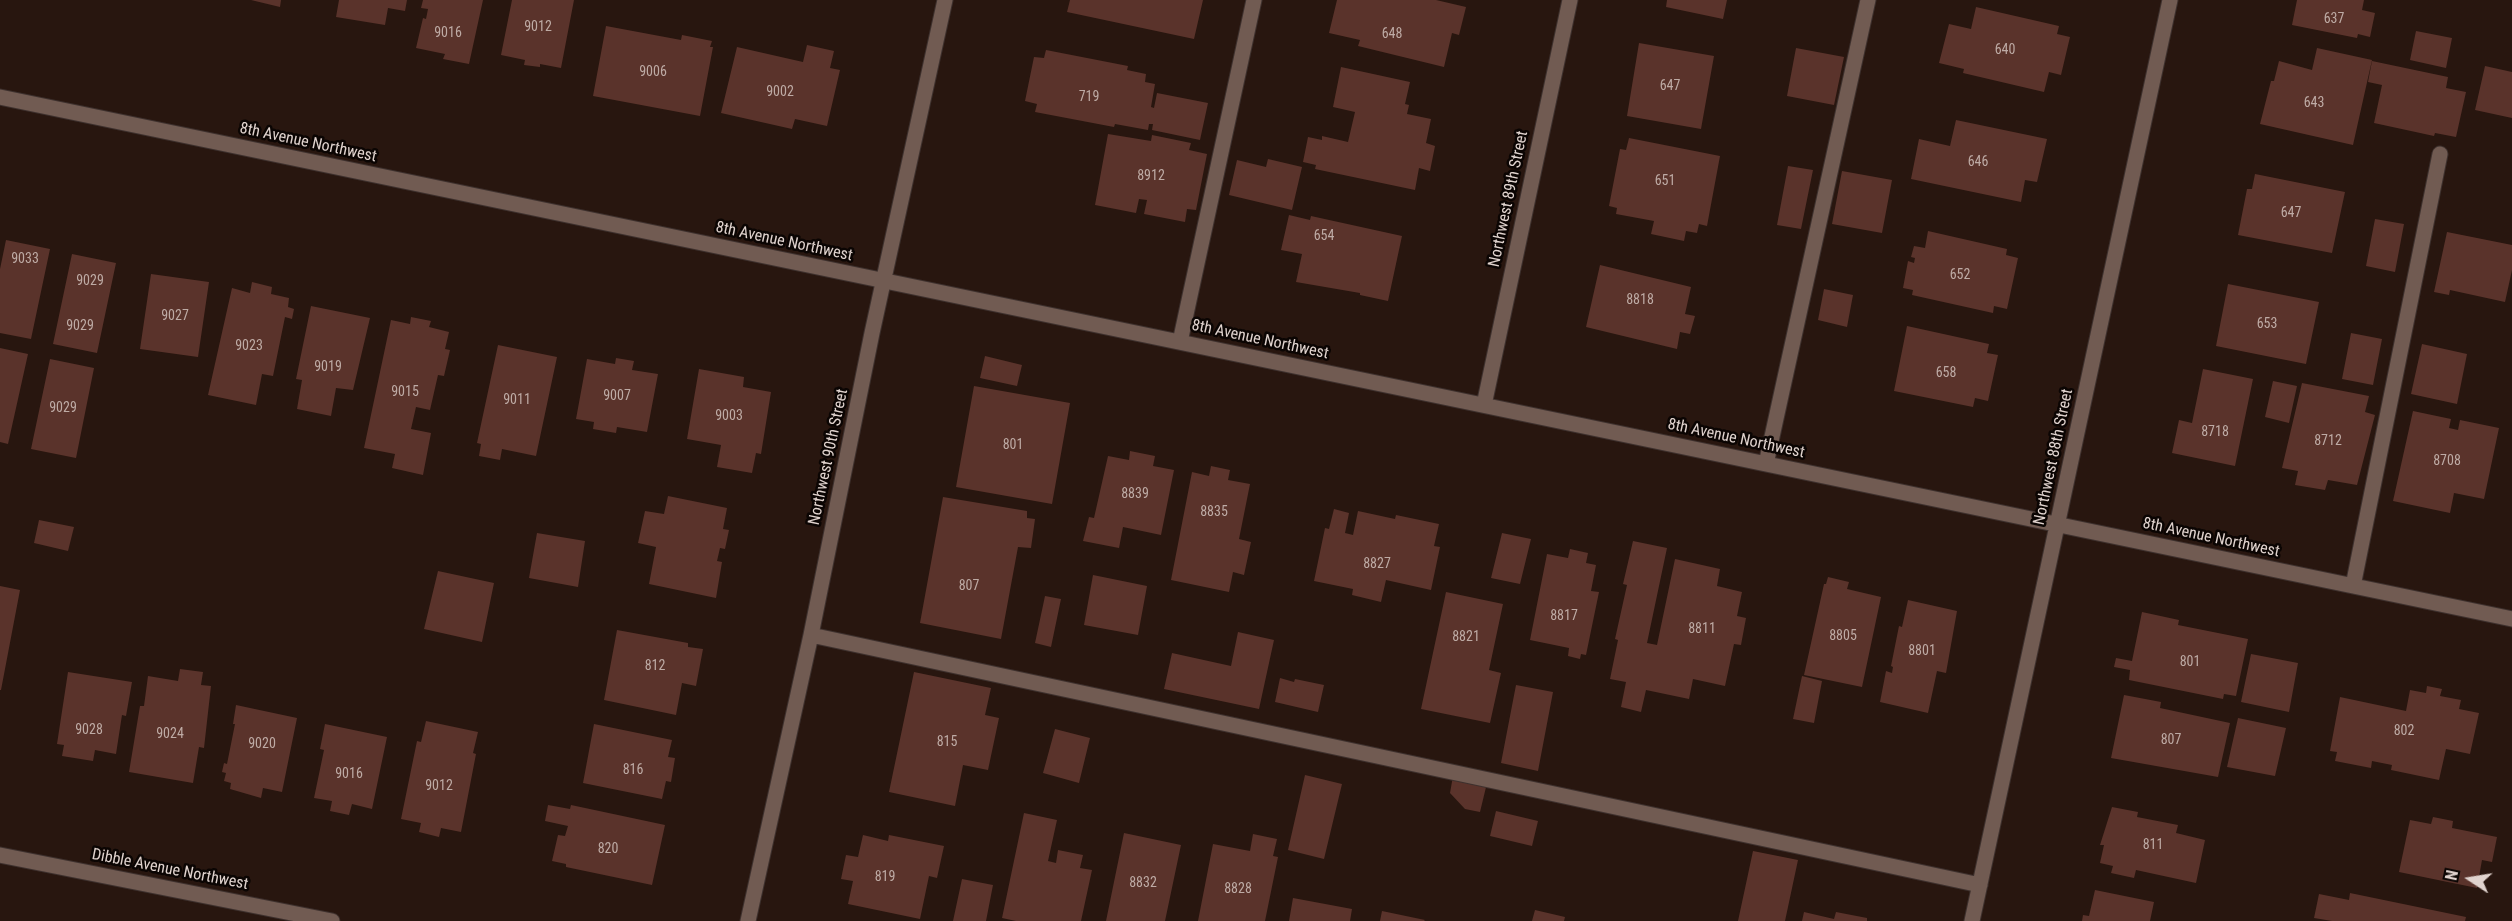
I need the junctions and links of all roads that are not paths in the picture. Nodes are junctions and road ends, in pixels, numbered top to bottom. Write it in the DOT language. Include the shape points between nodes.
graph roads {
  1 [pos="945,0"];
  2 [pos="1254,0"];
  3 [pos="1570,0"];
  4 [pos="1868,0"];
  5 [pos="2170,0"];
  6 [pos="0,97"];
  7 [pos="2440,154"];
  8 [pos="884,281"];
  9 [pos="1180,342"];
  10 [pos="1484,405"];
  11 [pos="1766,464"];
  12 [pos="2058,525"];
  13 [pos="2353,586"];
  14 [pos="2512,619"];
  15 [pos="811,635"];
  16 [pos="0,855"];
  17 [pos="1980,885"];
  18 [pos="332,921"];
  19 [pos="748,921"];
  20 [pos="1972,921"];
  1 -- 8 [label="street, Northwest 90th Street"];
  2 -- 9 [label="street"];
  3 -- 10 [label="street, Northwest 89th Street"];
  4 -- 11 [label="street"];
  5 -- 12 [label="street, Northwest 88th Street"];
  6 -- 8 [label="street, 8th Avenue Northwest"];
  7 -- 13 [label="street"];
  8 -- 9 [label="street, 8th Avenue Northwest"];
  8 -- 15 [label="street, Northwest 90th Street"];
  9 -- 10 [label="street, 8th Avenue Northwest"];
  10 -- 11 [label="street, 8th Avenue Northwest"];
  11 -- 12 [label="street, 8th Avenue Northwest"];
  12 -- 13 [label="street, 8th Avenue Northwest"];
  12 -- 17 [label="street, Northwest 88th Street"];
  13 -- 14 [label="street, 8th Avenue Northwest"];
  15 -- 17 [label="street"];
  15 -- 19 [label="street, Northwest 90th Street"];
  16 -- 18 [label="street, Dibble Avenue Northwest"];
  17 -- 20 [label="street, Northwest 88th Street"];
}
